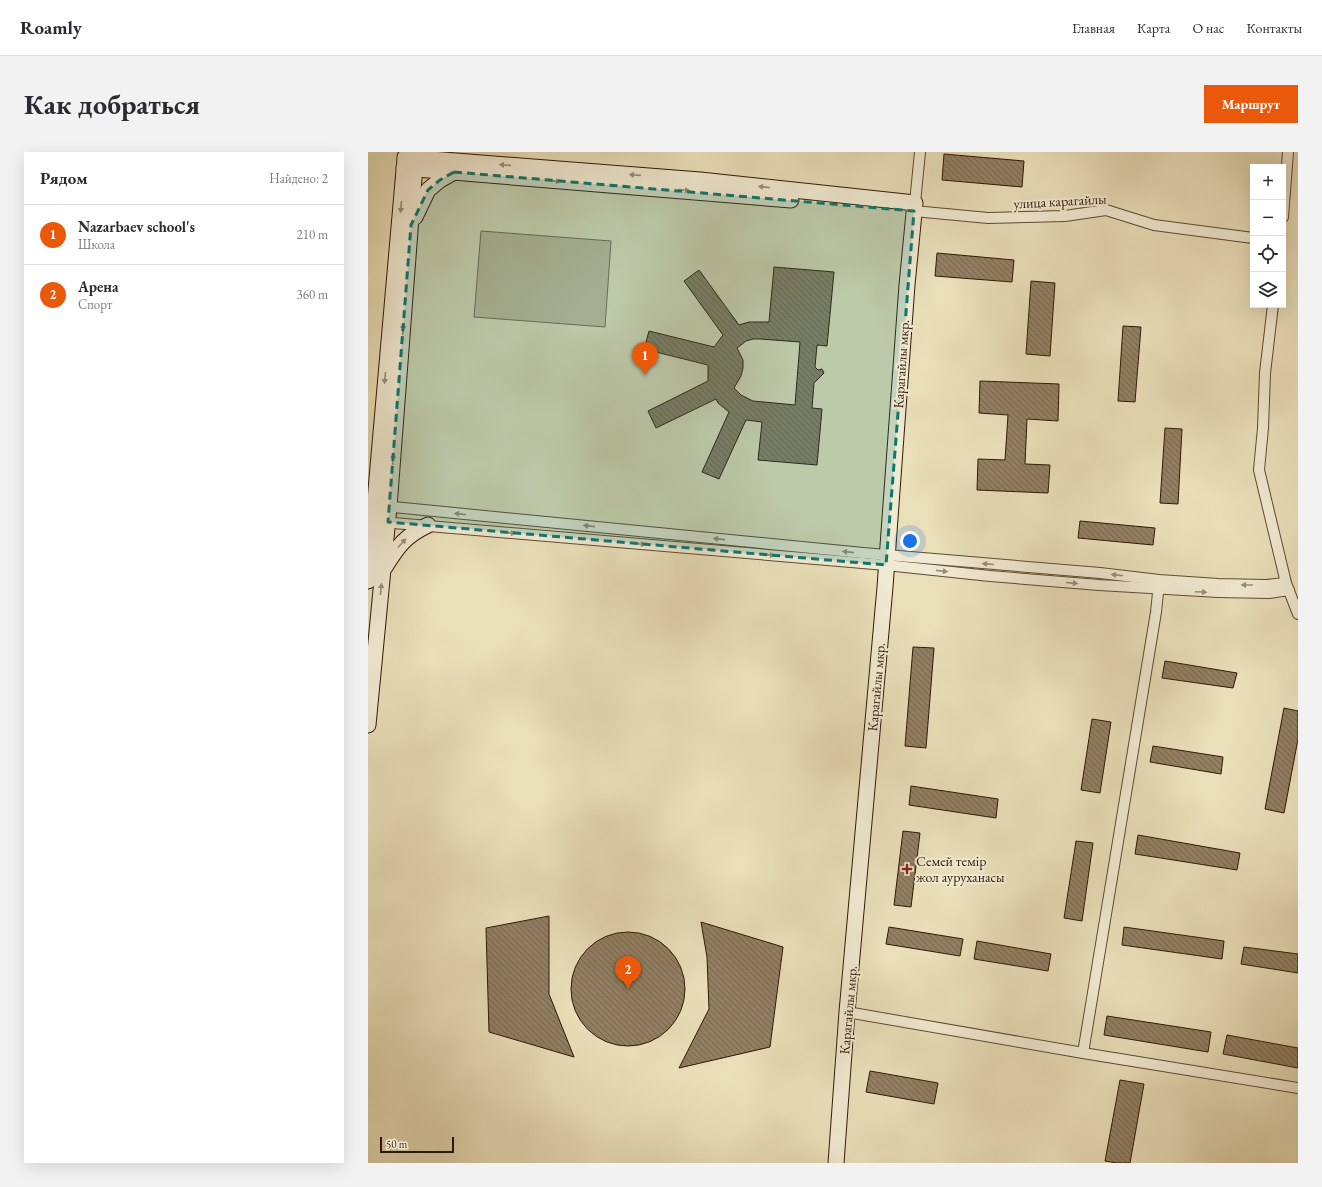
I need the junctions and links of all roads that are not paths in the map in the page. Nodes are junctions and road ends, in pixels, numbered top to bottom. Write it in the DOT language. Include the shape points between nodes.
graph roads {
  1 [pos="447,152"];
  2 [pos="920,152"];
  3 [pos="1288,152"];
  4 [pos="410,159"];
  5 [pos="481,164"];
  6 [pos="454,172"];
  7 [pos="1284,200"];
  8 [pos="914,207"];
  9 [pos="411,225"];
  10 [pos="1250,238"];
  11 [pos="1273,308"];
  12 [pos="382,506"];
  13 [pos="381,522"];
  14 [pos="428,525"];
  15 [pos="886,560"];
  16 [pos="383,570"];
  17 [pos="368,581"];
  18 [pos="1159,585"];
  19 [pos="1287,587"];
  20 [pos="1298,614"];
  21 [pos="368,725"];
  22 [pos="847,1012"];
  23 [pos="1083,1053"];
  24 [pos="1298,1088"];
  25 [pos="836,1163"];
  1 -- 5 [label="street"];
  2 -- 8 [label="street"];
  3 -- 7 [label="street"];
  4 -- 5 [label="street"];
  4 -- 6 [label="street"];
  4 -- 9 [label="street"];
  4 -- 12 [label="street, one-way"];
  8 -- 5 [label="street, one-way" via="700,180"];
  6 -- 8 [label="street, one-way"];
  6 -- 9 [label="street" via="428,190"];
  8 -- 10 [label="street, улица карагайлы" via="988,218 1065,216 1106,210 1154,225"];
  8 -- 15 [label="street, Карагайлы мкр."];
  12 -- 9 [label="street, one-way"];
  11 -- 19 [label="street" via="1265,373 1259,470"];
  12 -- 13 [label="street"];
  15 -- 12 [label="street, one-way"];
  13 -- 14 [label="street"];
  13 -- 16 [label="street"];
  13 -- 17 [label="street"];
  14 -- 15 [label="street, one-way"];
  16 -- 14 [label="street, one-way" via="406,538"];
  15 -- 18 [label="street" via="990,576"];
  15 -- 22 [label="street, Карагайлы мкр."];
  21 -- 16 [label="street, one-way"];
  18 -- 19 [label="street" via="1254,593 1269,593"];
  18 -- 23 [label="street"];
  19 -- 20 [label="street"];
  22 -- 23 [label="street"];
  22 -- 25 [label="street, Карагайлы мкр."];
  23 -- 24 [label="street"];
}
